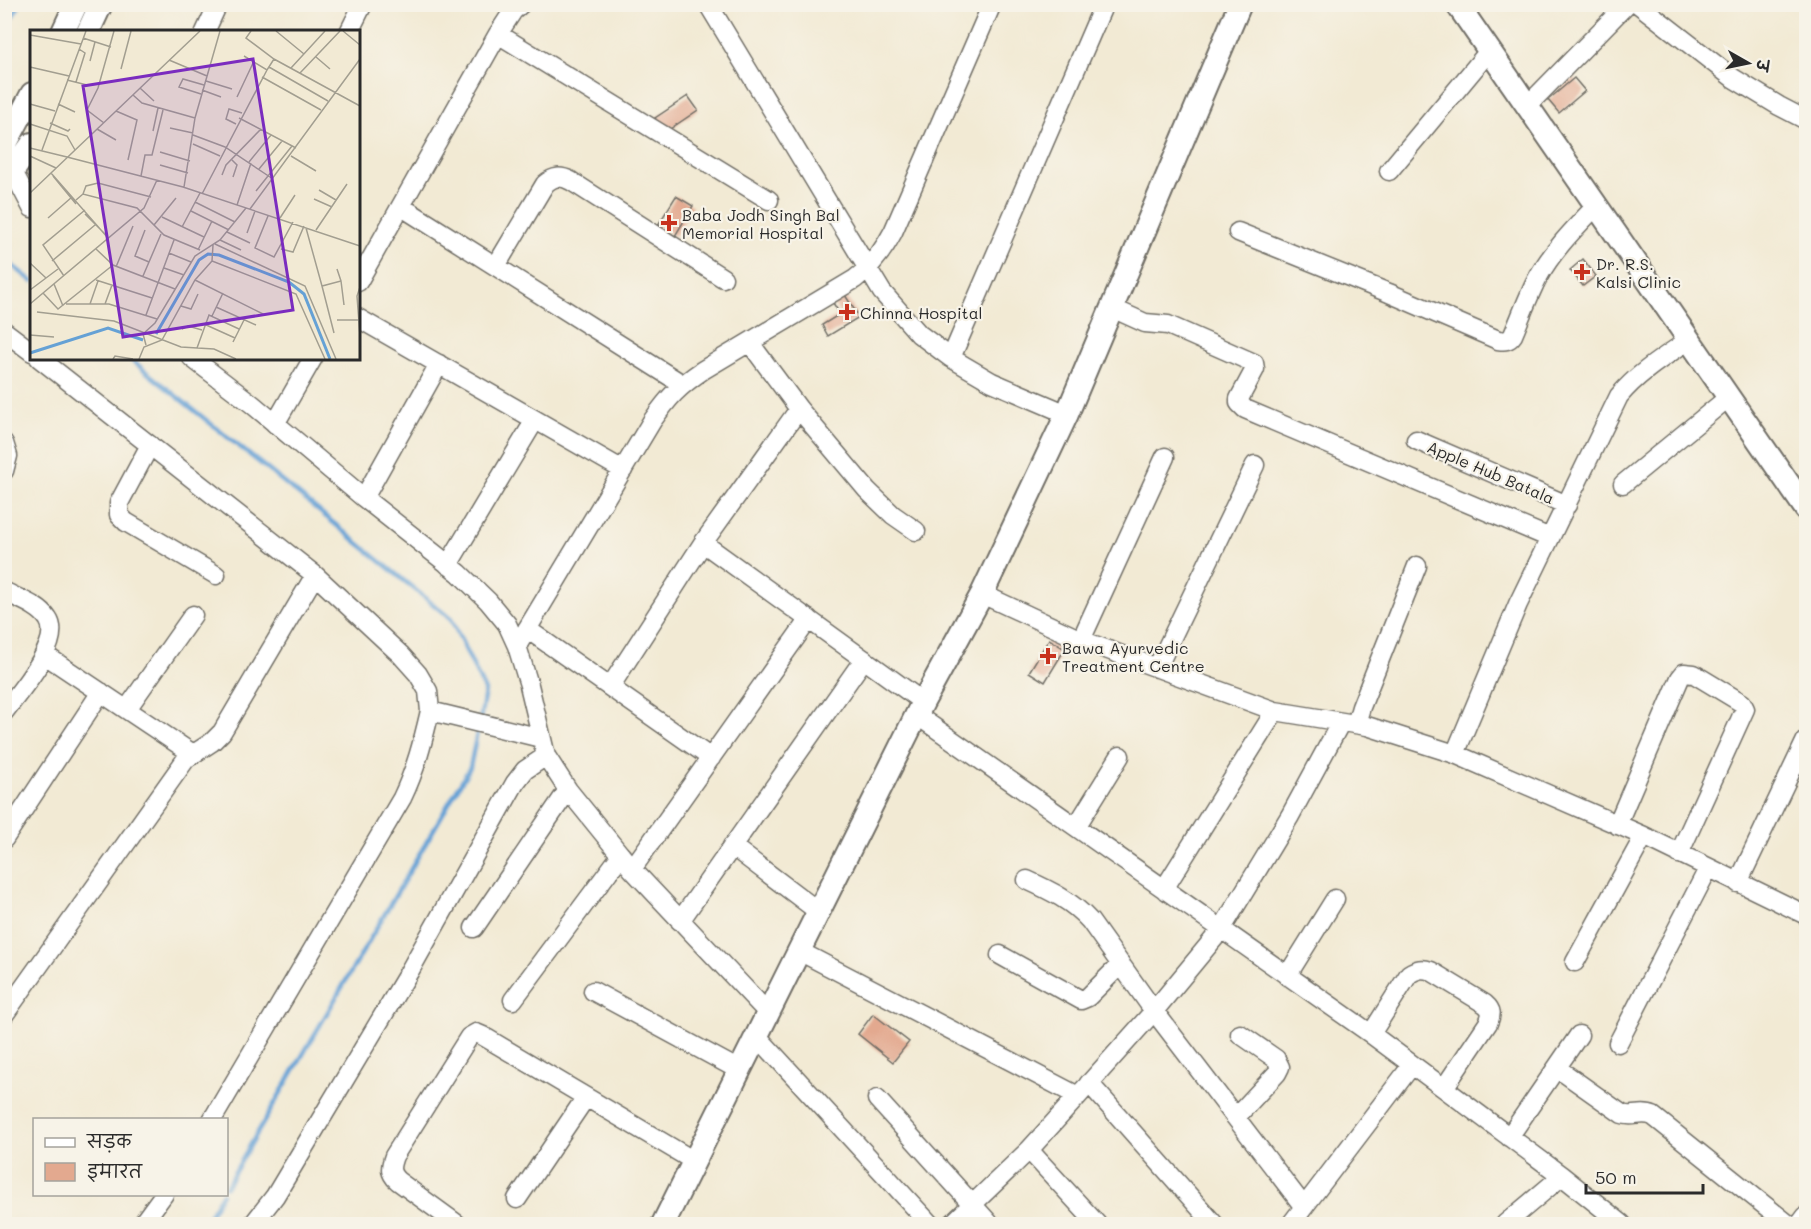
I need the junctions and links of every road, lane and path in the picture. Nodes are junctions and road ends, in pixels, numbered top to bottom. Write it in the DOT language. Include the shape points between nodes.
graph roads {
  1 [pos="76,4"];
  2 [pos="101,4"];
  3 [pos="218,4"];
  4 [pos="363,4"];
  5 [pos="992,4"];
  6 [pos="1104,4"];
  7 [pos="1240,4"];
  8 [pos="1457,4"];
  9 [pos="1627,4"];
  10 [pos="1638,4"];
  11 [pos="514,6"];
  12 [pos="711,6"];
  13 [pos="64,30"];
  14 [pos="89,30"];
  15 [pos="206,30"];
  16 [pos="350,30"];
  17 [pos="498,34"];
  18 [pos="1489,51"];
  19 [pos="30,98"];
  20 [pos="1527,106"];
  21 [pos="1806,120"];
  22 [pos="30,146"];
  23 [pos="4,147"];
  24 [pos="7,168"];
  25 [pos="1389,171"];
  26 [pos="769,200"];
  27 [pos="30,205"];
  28 [pos="1596,206"];
  29 [pos="402,207"];
  30 [pos="1238,232"];
  31 [pos="496,266"];
  32 [pos="868,269"];
  33 [pos="723,278"];
  34 [pos="360,279"];
  35 [pos="1112,308"];
  36 [pos="360,319"];
  37 [pos="4,331"];
  38 [pos="1689,340"];
  39 [pos="750,343"];
  40 [pos="30,350"];
  41 [pos="951,358"];
  42 [pos="42,360"];
  43 [pos="195,360"];
  44 [pos="312,360"];
  45 [pos="439,364"];
  46 [pos="682,384"];
  47 [pos="1729,397"];
  48 [pos="799,409"];
  49 [pos="1067,414"];
  50 [pos="535,420"];
  51 [pos="275,424"];
  52 [pos="1416,440"];
  53 [pos="4,443"];
  54 [pos="150,445"];
  55 [pos="1165,457"];
  56 [pos="1255,465"];
  57 [pos="622,470"];
  58 [pos="4,471"];
  59 [pos="1623,484"];
  60 [pos="364,498"];
  61 [pos="1567,504"];
  62 [pos="1806,509"];
  63 [pos="916,531"];
  64 [pos="1550,538"];
  65 [pos="704,543"];
  66 [pos="448,565"];
  67 [pos="1417,566"];
  68 [pos="216,575"];
  69 [pos="315,575"];
  70 [pos="4,591"];
  71 [pos="982,594"];
  72 [pos="193,615"];
  73 [pos="809,619"];
  74 [pos="527,629"];
  75 [pos="1081,640"];
  76 [pos="517,646"];
  77 [pos="45,655"];
  78 [pos="864,659"];
  79 [pos="1157,668"];
  80 [pos="610,687"];
  81 [pos="101,692"];
  82 [pos="127,709"];
  83 [pos="920,709"];
  84 [pos="430,711"];
  85 [pos="1275,711"];
  86 [pos="4,712"];
  87 [pos="1348,723"];
  88 [pos="541,738"];
  89 [pos="1806,740"];
  90 [pos="193,754"];
  91 [pos="1455,754"];
  92 [pos="546,756"];
  93 [pos="1120,756"];
  94 [pos="711,758"];
  95 [pos="568,790"];
  96 [pos="1617,825"];
  97 [pos="1076,827"];
  98 [pos="1644,836"];
  99 [pos="4,839"];
  100 [pos="732,846"];
  101 [pos="1679,854"];
  102 [pos="626,862"];
  103 [pos="1708,869"];
  104 [pos="1027,880"];
  105 [pos="1738,883"];
  106 [pos="1164,890"];
  107 [pos="1335,899"];
  108 [pos="819,912"];
  109 [pos="1806,915"];
  110 [pos="680,921"];
  111 [pos="474,928"];
  112 [pos="1221,930"];
  113 [pos="799,951"];
  114 [pos="1000,955"];
  115 [pos="1575,962"];
  116 [pos="1121,964"];
  117 [pos="1287,976"];
  118 [pos="593,991"];
  119 [pos="513,1000"];
  120 [pos="1154,1011"];
  121 [pos="768,1013"];
  122 [pos="4,1015"];
  123 [pos="1240,1034"];
  124 [pos="1371,1034"];
  125 [pos="1579,1035"];
  126 [pos="757,1036"];
  127 [pos="1618,1043"];
  128 [pos="1412,1065"];
  129 [pos="1557,1068"];
  130 [pos="740,1070"];
  131 [pos="1444,1088"];
  132 [pos="1084,1089"];
  133 [pos="586,1097"];
  134 [pos="877,1099"];
  135 [pos="1236,1117"];
  136 [pos="213,1118"];
  137 [pos="1509,1137"];
  138 [pos="1029,1150"];
  139 [pos="694,1161"];
  140 [pos="1562,1176"];
  141 [pos="163,1196"];
  142 [pos="517,1199"];
  143 [pos="972,1206"];
  144 [pos="1304,1206"];
  145 [pos="1806,1216"];
  146 [pos="445,1221"];
  147 [pos="142,1224"];
  148 [pos="253,1224"];
  149 [pos="663,1224"];
  150 [pos="930,1224"];
  151 [pos="952,1224"];
  152 [pos="990,1224"];
  153 [pos="1096,1224"];
  154 [pos="1214,1224"];
  155 [pos="1291,1224"];
  156 [pos="1505,1224"];
  157 [pos="1622,1224"];
  158 [pos="1788,1224"];
  159 [pos="1800,1224"];
  1 -- 13 [label="main road"];
  2 -- 14 [label="main road"];
  3 -- 15 [label="street"];
  4 -- 16 [label="street"];
  5 -- 32 [label="street" via="893,232"];
  6 -- 41 [label="street"];
  7 -- 35 [label="main road"];
  8 -- 18 [label="main road"];
  9 -- 20 [label="street"];
  10 -- 21 [label="street" via="1733,78"];
  11 -- 17 [label="street"];
  12 -- 32 [label="street"];
  17 -- 26 [label="street"];
  17 -- 29 [label="street"];
  18 -- 20 [label="main road"];
  18 -- 25 [label="street"];
  19 -- 23 [label="main road"];
  20 -- 28 [label="main road"];
  22 -- 24 [label="main road"];
  24 -- 27 [label="street"];
  28 -- 30 [label="street" via="1552,256 1513,335 1505,341"];
  28 -- 38 [label="main road"];
  29 -- 31 [label="street"];
  29 -- 34 [label="street"];
  31 -- 33 [label="street" via="545,184 556,177 572,181"];
  31 -- 46 [label="street"];
  32 -- 39 [label="street"];
  32 -- 41 [label="street" via="882,292 920,334"];
  35 -- 49 [label="main road"];
  35 -- 64 [label="street" via="1145,323 1168,325 1254,363 1255,369 1239,399 1245,409"];
  36 -- 45 [label="street"];
  37 -- 40 [label="street"];
  38 -- 47 [label="main road"];
  38 -- 61 [label="street" via="1641,373 1619,396"];
  39 -- 46 [label="street"];
  39 -- 48 [label="street"];
  41 -- 49 [label="street" via="992,382"];
  42 -- 54 [label="street"];
  43 -- 51 [label="street"];
  44 -- 51 [label="street"];
  45 -- 50 [label="street"];
  45 -- 60 [label="street"];
  46 -- 57 [label="street" via="652,421"];
  47 -- 59 [label="street"];
  47 -- 62 [label="main road"];
  48 -- 63 [label="street" via="880,504"];
  48 -- 65 [label="street"];
  49 -- 71 [label="main road"];
  50 -- 57 [label="street"];
  50 -- 66 [label="street"];
  51 -- 60 [label="street"];
  52 -- 61 [label="street, Apple Hub Batala"];
  53 -- 58 [label="street" via="8,456"];
  54 -- 68 [label="street" via="119,503 119,515"];
  54 -- 69 [label="street"];
  55 -- 75 [label="street"];
  56 -- 79 [label="street"];
  57 -- 74 [label="street"];
  60 -- 66 [label="street"];
  61 -- 64 [label="street"];
  64 -- 91 [label="street"];
  65 -- 73 [label="street"];
  65 -- 80 [label="street"];
  66 -- 76 [label="street" via="488,601 507,624"];
  67 -- 87 [label="street" via="1361,707"];
  69 -- 84 [label="street" via="418,674 428,691"];
  69 -- 90 [label="street" via="226,725 212,742"];
  70 -- 77 [label="street" via="39,609 49,619 53,630"];
  71 -- 75 [label="street"];
  71 -- 83 [label="main road"];
  72 -- 82 [label="street"];
  73 -- 78 [label="street"];
  73 -- 94 [label="street"];
  74 -- 76 [label="street"];
  74 -- 80 [label="street"];
  75 -- 79 [label="street"];
  76 -- 88 [label="street"];
  77 -- 81 [label="street"];
  77 -- 86 [label="street"];
  78 -- 83 [label="street"];
  78 -- 100 [label="street"];
  79 -- 85 [label="street"];
  80 -- 94 [label="street"];
  81 -- 82 [label="street"];
  81 -- 99 [label="street"];
  82 -- 90 [label="street"];
  83 -- 97 [label="street"];
  83 -- 108 [label="main road"];
  84 -- 88 [label="street"];
  84 -- 136 [label="street" via="420,753 402,798"];
  85 -- 87 [label="street"];
  85 -- 106 [label="street"];
  87 -- 91 [label="street"];
  87 -- 112 [label="street"];
  88 -- 92 [label="street"];
  89 -- 105 [label="street"];
  90 -- 122 [label="street"];
  91 -- 96 [label="street"];
  92 -- 95 [label="street"];
  92 -- 148 [label="street" via="525,770 515,783 403,982 274,1196"];
  93 -- 97 [label="street"];
  94 -- 102 [label="street"];
  95 -- 102 [label="street"];
  95 -- 111 [label="street"];
  96 -- 98 [label="street"];
  96 -- 101 [label="street" via="1680,678 1694,674 1742,703 1745,709"];
  97 -- 106 [label="street"];
  98 -- 101 [label="street"];
  98 -- 115 [label="street"];
  100 -- 108 [label="street"];
  100 -- 110 [label="street"];
  101 -- 103 [label="street"];
  102 -- 110 [label="street"];
  102 -- 119 [label="street"];
  103 -- 105 [label="street"];
  103 -- 127 [label="street"];
  104 -- 116 [label="street" via="1079,908"];
  105 -- 109 [label="street"];
  106 -- 112 [label="street"];
  107 -- 117 [label="street"];
  108 -- 113 [label="main road"];
  110 -- 121 [label="street"];
  112 -- 117 [label="street"];
  112 -- 120 [label="street"];
  113 -- 121 [label="main road"];
  113 -- 132 [label="street"];
  114 -- 116 [label="street" via="1081,1000"];
  116 -- 120 [label="street"];
  117 -- 124 [label="street"];
  118 -- 130 [label="street"];
  120 -- 132 [label="street"];
  120 -- 135 [label="street"];
  121 -- 126 [label="main road"];
  123 -- 135 [label="street" via="1276,1059 1280,1067"];
  124 -- 128 [label="street"];
  124 -- 131 [label="street" via="1416,969 1431,971 1485,1004 1492,1014 1488,1023"];
  125 -- 129 [label="street"];
  126 -- 130 [label="main road"];
  126 -- 150 [label="street"];
  128 -- 131 [label="street"];
  128 -- 144 [label="street"];
  129 -- 137 [label="street"];
  129 -- 158 [label="street" via="1622,1114 1653,1116"];
  130 -- 139 [label="main road"];
  131 -- 137 [label="street"];
  132 -- 138 [label="street"];
  132 -- 154 [label="street"];
  133 -- 139 [label="street"];
  133 -- 142 [label="street"];
  133 -- 146 [label="street" via="483,1036 472,1034 392,1163 392,1176"];
  134 -- 143 [label="street"];
  135 -- 144 [label="street"];
  137 -- 140 [label="street"];
  138 -- 143 [label="street"];
  138 -- 153 [label="street"];
  139 -- 149 [label="main road"];
  140 -- 156 [label="street"];
  140 -- 157 [label="street"];
  141 -- 147 [label="street"];
  143 -- 151 [label="street"];
  143 -- 152 [label="street"];
  144 -- 155 [label="street"];
  145 -- 159 [label="street"];
}
